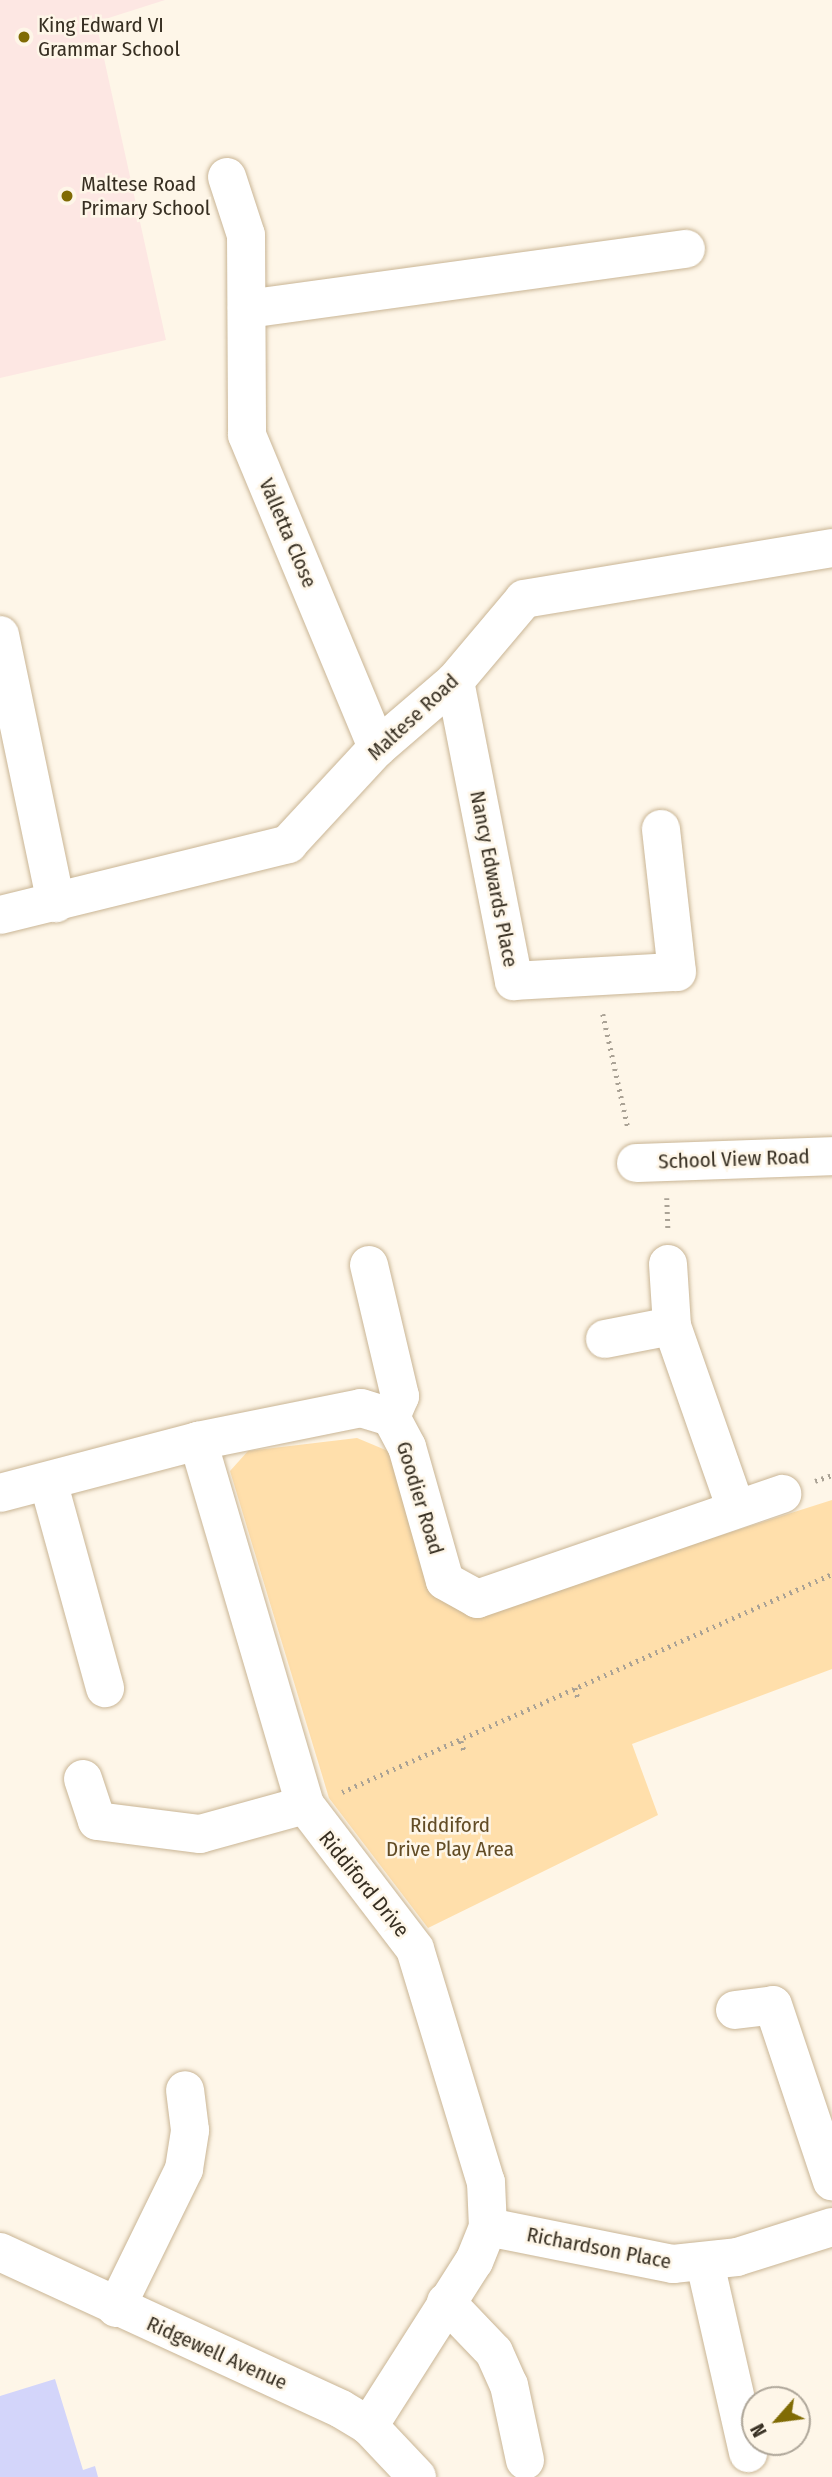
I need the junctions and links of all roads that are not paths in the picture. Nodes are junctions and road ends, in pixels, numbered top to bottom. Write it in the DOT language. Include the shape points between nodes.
graph roads {
  1 [pos="227,177"];
  2 [pos="686,249"];
  3 [pos="247,309"];
  4 [pos="832,548"];
  5 [pos="0,635"];
  6 [pos="455,681"];
  7 [pos="377,748"];
  8 [pos="661,829"];
  9 [pos="56,903"];
  10 [pos="0,915"];
  11 [pos="832,1156"];
  12 [pos="651,1163"];
  13 [pos="668,1264"];
  14 [pos="369,1265"];
  15 [pos="672,1325"];
  16 [pos="605,1339"];
  17 [pos="391,1418"];
  18 [pos="198,1441"];
  19 [pos="48,1481"];
  20 [pos="0,1493"];
  21 [pos="782,1494"];
  22 [pos="736,1509"];
  23 [pos="105,1688"];
  24 [pos="83,1779"];
  25 [pos="305,1805"];
  26 [pos="734,2010"];
  27 [pos="185,2090"];
  28 [pos="832,2181"];
  29 [pos="488,2227"];
  30 [pos="832,2227"];
  31 [pos="0,2252"];
  32 [pos="705,2263"];
  33 [pos="446,2302"];
  34 [pos="116,2308"];
  35 [pos="741,2422"];
  36 [pos="369,2426"];
  37 [pos="525,2460"];
  38 [pos="417,2477"];
  1 -- 3 [label="street, Valletta Close" via="246,235"];
  2 -- 3 [label="street"];
  3 -- 7 [label="street, Valletta Close" via="247,435"];
  4 -- 6 [label="street, Maltese Road" via="524,599"];
  5 -- 9 [label="street"];
  6 -- 7 [label="street, Maltese Road"];
  6 -- 8 [label="street, Nancy Edwards Place" via="514,981 677,972"];
  7 -- 9 [label="street, Maltese Road" via="288,844"];
  9 -- 10 [label="street, Maltese Road"];
  11 -- 12 [label="street, School View Road"];
  13 -- 15 [label="street"];
  14 -- 17 [label="street" via="400,1396"];
  15 -- 16 [label="street"];
  15 -- 22 [label="street"];
  17 -- 18 [label="street, Goodier Road" via="361,1408"];
  17 -- 22 [label="street, Goodier Road" via="407,1447 445,1581 477,1599"];
  18 -- 19 [label="street, Goodier Road"];
  18 -- 25 [label="street, Riddiford Drive"];
  19 -- 20 [label="street, Goodier Road"];
  19 -- 23 [label="street"];
  21 -- 22 [label="street, Goodier Road"];
  24 -- 25 [label="street" via="97,1821 200,1834"];
  25 -- 29 [label="street, Riddiford Drive" via="415,1949 464,2093 486,2182"];
  26 -- 28 [label="street" via="773,2005"];
  27 -- 34 [label="street" via="190,2130 184,2169"];
  29 -- 32 [label="street, Richardson Place" via="673,2264"];
  29 -- 33 [label="street"];
  30 -- 32 [label="street, Richardson Place"];
  31 -- 34 [label="street, Ridgewell Avenue"];
  32 -- 35 [label="street"];
  33 -- 36 [label="street"];
  33 -- 37 [label="street" via="494,2352 509,2385"];
  34 -- 36 [label="street, Ridgewell Avenue"];
  36 -- 38 [label="street, Ridgewell Avenue"];
}
